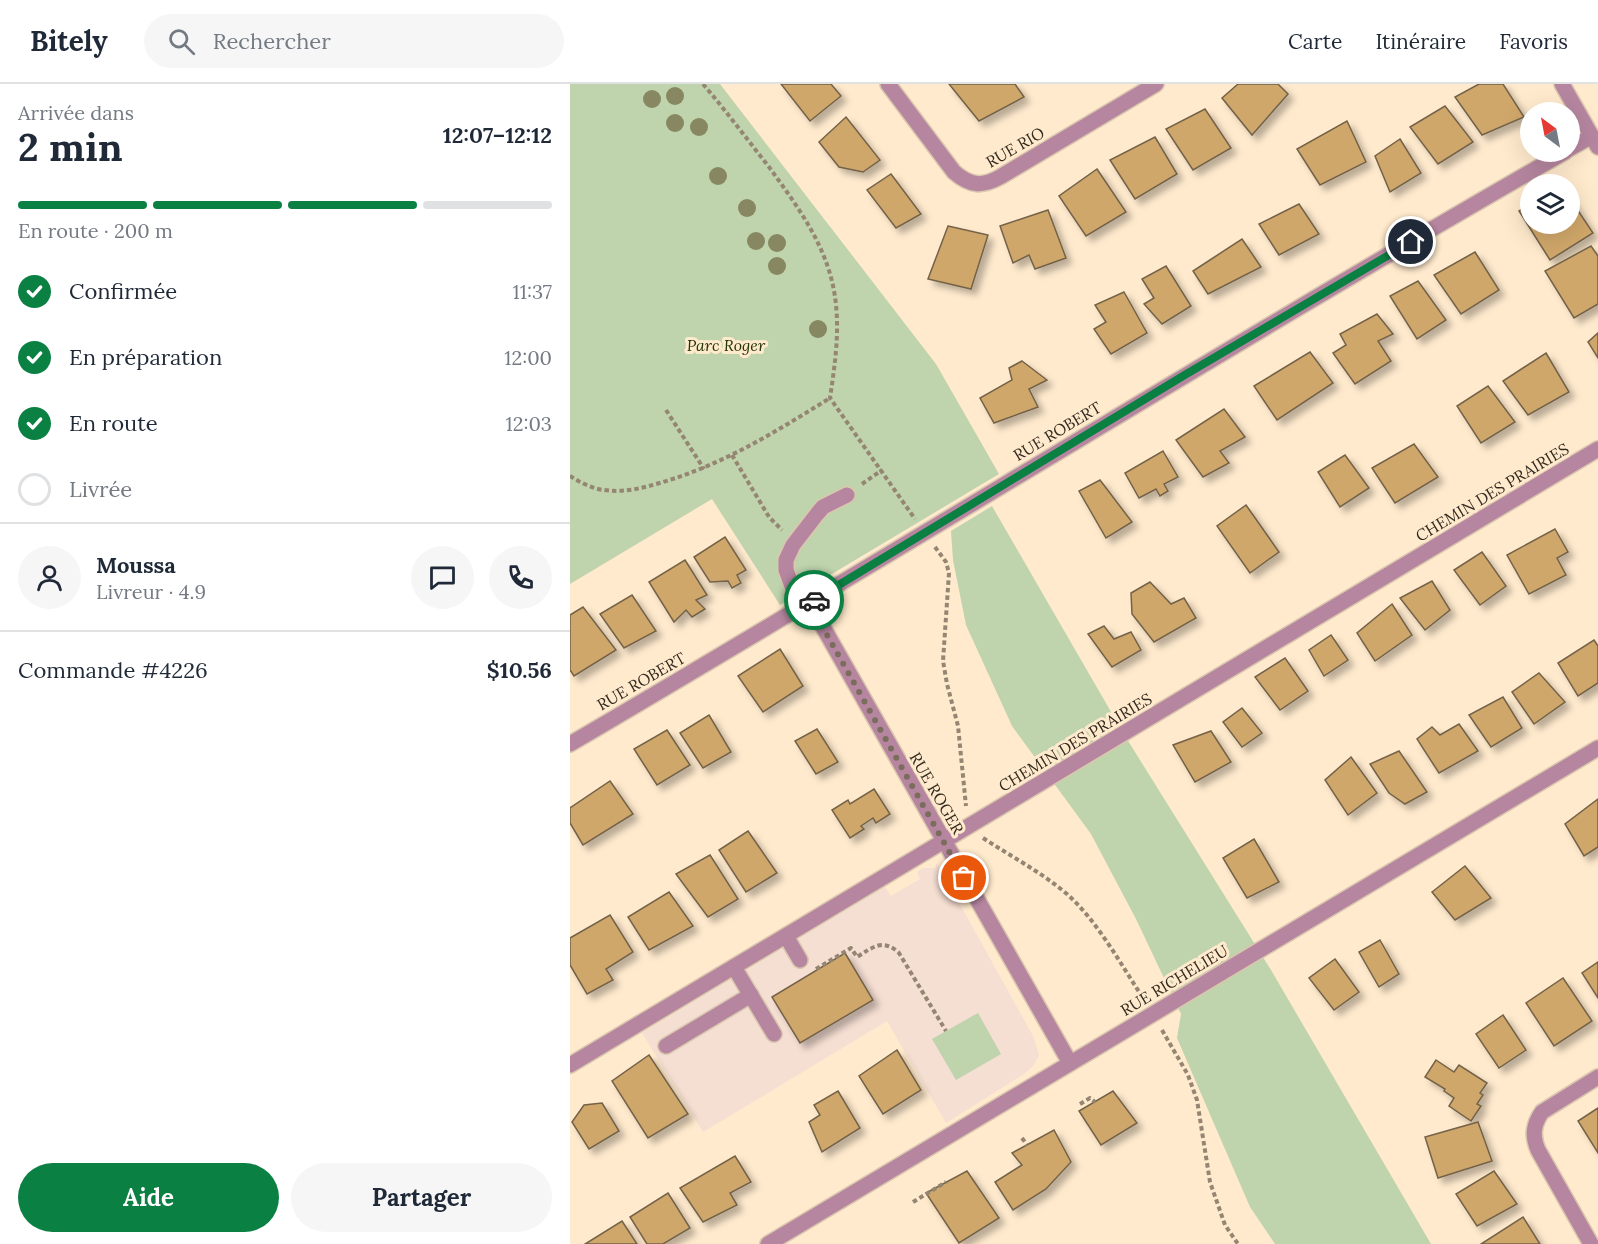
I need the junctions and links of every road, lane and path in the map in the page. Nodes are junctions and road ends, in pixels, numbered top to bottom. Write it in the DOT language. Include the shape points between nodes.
graph roads {
  1 [pos="703,84"];
  2 [pos="888,84"];
  3 [pos="1156,84"];
  4 [pos="1562,84"];
  5 [pos="1595,141"];
  6 [pos="1580,146"];
  7 [pos="1548,162"];
  8 [pos="830,398"];
  9 [pos="666,410"];
  10 [pos="1598,449"];
  11 [pos="732,455"];
  12 [pos="704,469"];
  13 [pos="570,476"];
  14 [pos="847,495"];
  15 [pos="917,522"];
  16 [pos="778,524"];
  17 [pos="930,539"];
  18 [pos="809,603"];
  19 [pos="570,744"];
  20 [pos="1598,748"];
  21 [pos="966,807"];
  22 [pos="980,836"];
  23 [pos="943,841"];
  24 [pos="786,936"];
  25 [pos="800,960"];
  26 [pos="734,967"];
  27 [pos="809,974"];
  28 [pos="751,995"];
  29 [pos="1147,1004"];
  30 [pos="1159,1026"];
  31 [pos="946,1031"];
  32 [pos="774,1034"];
  33 [pos="666,1046"];
  34 [pos="1071,1063"];
  35 [pos="570,1065"];
  36 [pos="1598,1077"];
  37 [pos="1095,1102"];
  38 [pos="1080,1104"];
  39 [pos="1022,1138"];
  40 [pos="1027,1145"];
  41 [pos="946,1182"];
  42 [pos="913,1202"];
  43 [pos="768,1244"];
  44 [pos="1238,1244"];
  45 [pos="1592,1244"];
  1 -- 8 [label="path" via="790,196 818,241 835,294 837,314 837,353"];
  2 -- 3 [label="street, RUE RIO" via="954,172 963,180 980,185 1000,177"];
  4 -- 5 [label="street"];
  5 -- 6 [label="street"];
  7 -- 18 [label="street, RUE ROBERT" via="1183,376"];
  8 -- 11 [label="path"];
  8 -- 15 [label="path"];
  9 -- 12 [label="path"];
  10 -- 23 [label="street, CHEMIN DES PRAIRIES"];
  11 -- 12 [label="path"];
  11 -- 16 [label="path"];
  12 -- 13 [label="path" via="619,491 602,490"];
  14 -- 18 [label="street, RUE ROGER" via="823,507 786,560 793,589"];
  17 -- 21 [label="path" via="949,573 943,661 958,726"];
  18 -- 19 [label="street, RUE ROBERT"];
  18 -- 23 [label="street, RUE ROGER"];
  20 -- 34 [label="street, RUE RICHELIEU"];
  22 -- 29 [label="path" via="1035,870 1077,905"];
  23 -- 24 [label="street, CHEMIN DES PRAIRIES"];
  23 -- 34 [label="street, RUE ROGER"];
  24 -- 25 [label="street"];
  24 -- 26 [label="street, CHEMIN DES PRAIRIES"];
  26 -- 28 [label="street"];
  26 -- 35 [label="street, CHEMIN DES PRAIRIES"];
  27 -- 31 [label="path" via="851,948 857,957 885,944 899,953"];
  28 -- 32 [label="street"];
  28 -- 33 [label="street"];
  30 -- 44 [label="path" via="1197,1100 1204,1155 1215,1198 1225,1225"];
  34 -- 43 [label="street, RUE RICHELIEU"];
  36 -- 45 [label="street" via="1542,1112 1533,1135"];
  37 -- 38 [label="path" via="1090,1098"];
  39 -- 40 [label="path"];
  41 -- 42 [label="path"];
}
